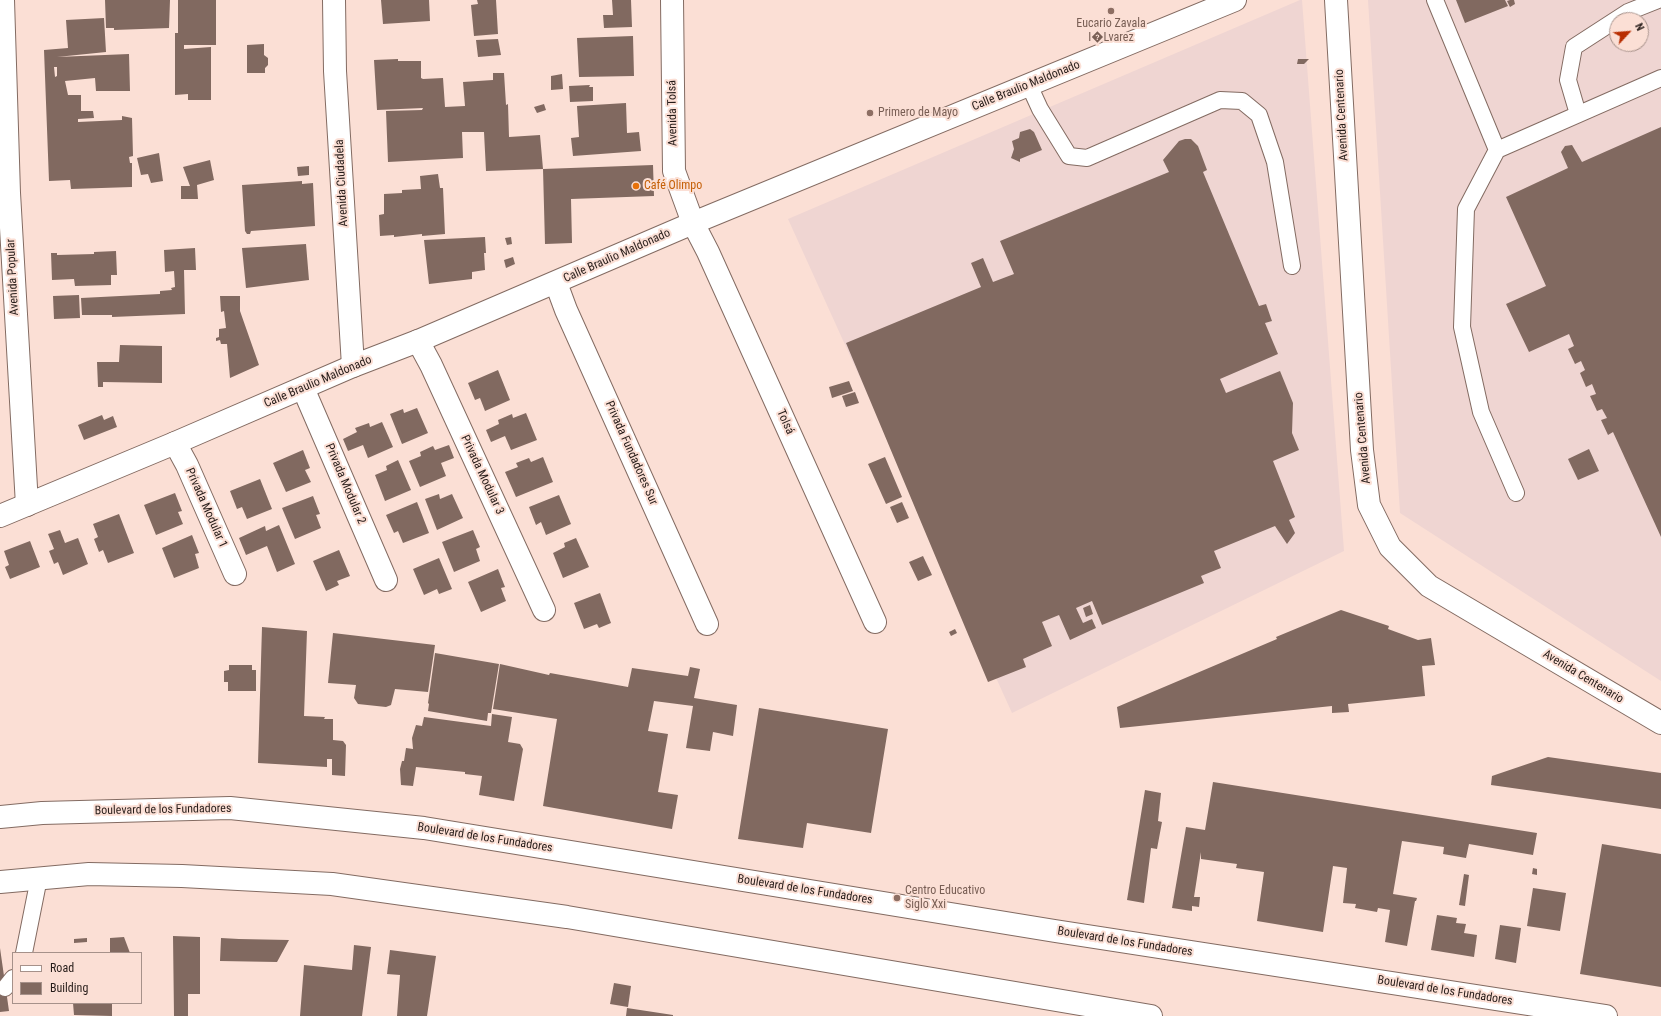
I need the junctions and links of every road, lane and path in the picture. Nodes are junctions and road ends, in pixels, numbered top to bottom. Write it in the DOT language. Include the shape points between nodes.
graph roads {
  1 [pos="3,0"];
  2 [pos="334,0"];
  3 [pos="672,0"];
  4 [pos="1235,0"];
  5 [pos="1336,0"];
  6 [pos="1435,0"];
  7 [pos="1658,0"];
  8 [pos="1661,78"];
  9 [pos="1029,85"];
  10 [pos="1578,114"];
  11 [pos="1497,150"];
  12 [pos="693,223"];
  13 [pos="1292,266"];
  14 [pos="556,283"];
  15 [pos="418,341"];
  16 [pos="353,366"];
  17 [pos="303,388"];
  18 [pos="175,443"];
  19 [pos="1516,493"];
  20 [pos="27,505"];
  21 [pos="0,516"];
  22 [pos="235,574"];
  23 [pos="386,580"];
  24 [pos="544,610"];
  25 [pos="874,622"];
  26 [pos="707,624"];
  27 [pos="1661,723"];
  28 [pos="0,817"];
  29 [pos="38,878"];
  30 [pos="0,882"];
  31 [pos="24,952"];
  32 [pos="1582,1014"];
  33 [pos="1151,1016"];
  34 [pos="1606,1016"];
  1 -- 20 [label="street, Avenida Popular" via="9,193"];
  2 -- 16 [label="street, Avenida Ciudadela" via="335,71"];
  3 -- 12 [label="street, Avenida Tolsá" via="674,171"];
  4 -- 9 [label="street, Calle Braulio Maldonado"];
  5 -- 27 [label="street, Avenida Centenario" via="1362,450 1369,505 1390,548 1429,586"];
  6 -- 11 [label="lane"];
  7 -- 10 [label="lane" via="1628,12 1574,47 1568,80"];
  8 -- 10 [label="lane"];
  9 -- 12 [label="street, Calle Braulio Maldonado"];
  9 -- 13 [label="lane" via="1040,109 1069,156 1087,158 1220,100 1242,101 1259,115 1275,162"];
  10 -- 11 [label="lane"];
  11 -- 19 [label="lane" via="1466,209 1462,327 1481,412"];
  12 -- 14 [label="street, Calle Braulio Maldonado"];
  12 -- 25 [label="street, Tolsá" via="712,259"];
  14 -- 15 [label="street, Calle Braulio Maldonado"];
  14 -- 26 [label="street, Privada Fundadores Sur"];
  15 -- 16 [label="street, Calle Braulio Maldonado"];
  15 -- 24 [label="street, Privada Modular 3"];
  16 -- 17 [label="street, Calle Braulio Maldonado"];
  17 -- 18 [label="street, Calle Braulio Maldonado"];
  17 -- 23 [label="street, Privada Modular 2"];
  18 -- 20 [label="street, Calle Braulio Maldonado"];
  18 -- 22 [label="street, Privada Modular 1"];
  20 -- 21 [label="street, Calle Braulio Maldonado"];
  28 -- 32 [label="street, Boulevard de los Fundadores" via="42,813 230,808 424,828"];
  29 -- 30 [label="street"];
  29 -- 31 [label="lane"];
  29 -- 33 [label="street" via="89,874 332,884 567,917"];
  32 -- 34 [label="street, Boulevard de los Fundadores"];
}
